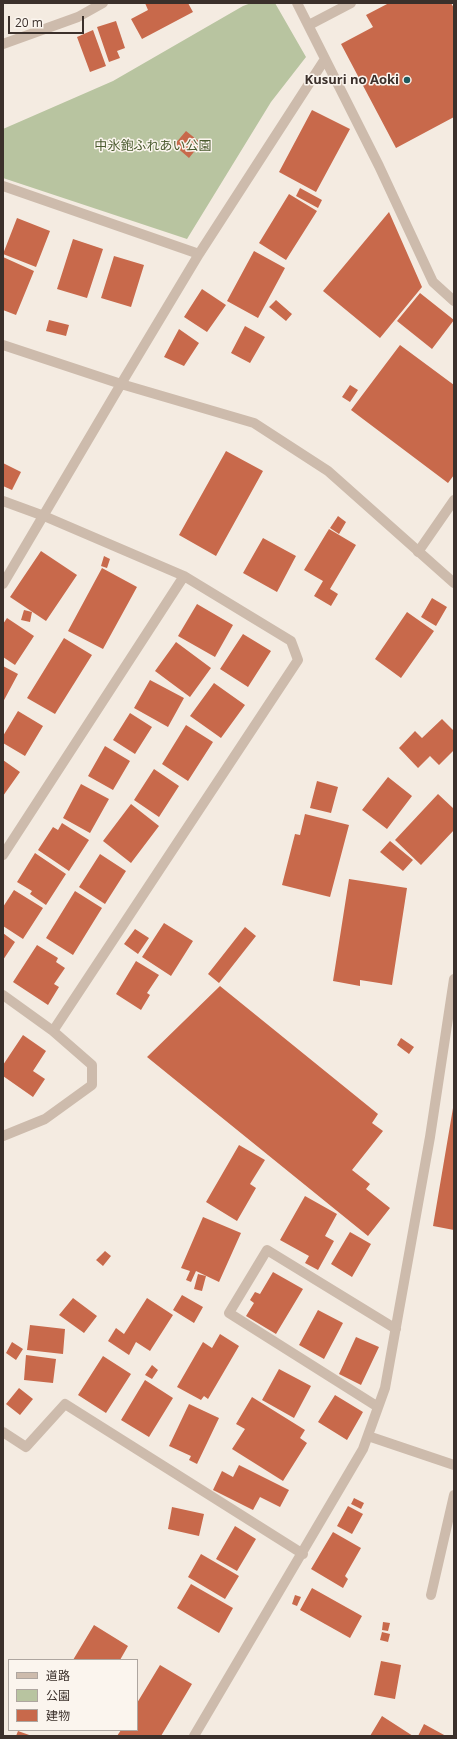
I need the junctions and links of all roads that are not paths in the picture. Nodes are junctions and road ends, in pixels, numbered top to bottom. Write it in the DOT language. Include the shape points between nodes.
graph roads {
  1 [pos="103,3"];
  2 [pos="297,3"];
  3 [pos="352,3"];
  4 [pos="309,25"];
  5 [pos="3,44"];
  6 [pos="325,59"];
  7 [pos="3,186"];
  8 [pos="199,254"];
  9 [pos="454,301"];
  10 [pos="3,345"];
  11 [pos="121,384"];
  12 [pos="454,500"];
  13 [pos="3,501"];
  14 [pos="44,516"];
  15 [pos="418,552"];
  16 [pos="184,576"];
  17 [pos="454,583"];
  18 [pos="3,584"];
  19 [pos="3,855"];
  20 [pos="454,979"];
  21 [pos="3,995"];
  22 [pos="53,1031"];
  23 [pos="3,1136"];
  24 [pos="396,1330"];
  25 [pos="378,1407"];
  26 [pos="3,1432"];
  27 [pos="368,1436"];
  28 [pos="454,1466"];
  29 [pos="454,1495"];
  30 [pos="303,1554"];
  31 [pos="431,1595"];
  32 [pos="194,1736"];
  1 -- 5 [label="street" via="78,17"];
  2 -- 4 [label="street"];
  3 -- 4 [label="street"];
  4 -- 6 [label="street"];
  6 -- 8 [label="street"];
  6 -- 9 [label="street" via="433,282"];
  7 -- 8 [label="street"];
  8 -- 11 [label="street"];
  10 -- 11 [label="street"];
  11 -- 14 [label="street"];
  11 -- 15 [label="street" via="254,423 328,472"];
  12 -- 15 [label="street"];
  13 -- 14 [label="street"];
  14 -- 16 [label="street"];
  14 -- 18 [label="street"];
  15 -- 17 [label="street"];
  16 -- 19 [label="street"];
  16 -- 22 [label="street" via="291,641 298,660"];
  20 -- 24 [label="street" via="430,1137"];
  21 -- 22 [label="street"];
  22 -- 23 [label="street" via="92,1065 92,1085 44,1119"];
  24 -- 25 [label="street" via="385,1388"];
  24 -- 25 [label="street" via="267,1250 228,1313"];
  25 -- 27 [label="street"];
  26 -- 30 [label="street" via="26,1447 65,1404"];
  27 -- 28 [label="street"];
  27 -- 30 [label="street"];
  29 -- 31 [label="street"];
  30 -- 32 [label="street"];
}
